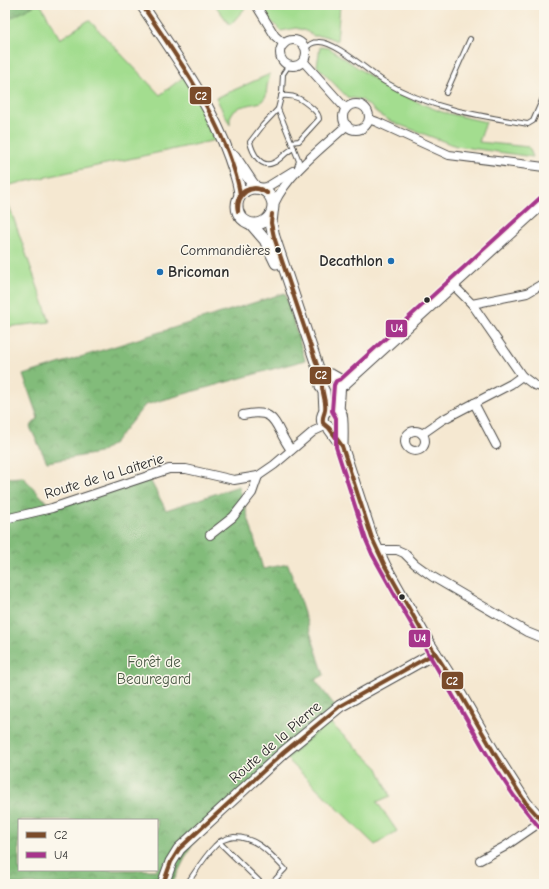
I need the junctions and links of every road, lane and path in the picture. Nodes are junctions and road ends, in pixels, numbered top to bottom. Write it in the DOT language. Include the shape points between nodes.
graph roads {
  1 [pos="142,5"];
  2 [pos="256,5"];
  3 [pos="470,39"];
  4 [pos="284,44"];
  5 [pos="305,49"];
  6 [pos="303,61"];
  7 [pos="289,65"];
  8 [pos="446,93"];
  9 [pos="281,96"];
  10 [pos="544,96"];
  11 [pos="278,109"];
  12 [pos="346,109"];
  13 [pos="369,119"];
  14 [pos="346,125"];
  15 [pos="224,141"];
  16 [pos="291,142"];
  17 [pos="294,148"];
  18 [pos="544,167"];
  19 [pos="299,168"];
  20 [pos="259,188"];
  21 [pos="240,196"];
  22 [pos="544,202"];
  23 [pos="273,209"];
  24 [pos="252,225"];
  25 [pos="288,283"];
  26 [pos="544,283"];
  27 [pos="453,285"];
  28 [pos="472,304"];
  29 [pos="522,376"];
  30 [pos="334,381"];
  31 [pos="544,388"];
  32 [pos="324,392"];
  33 [pos="474,403"];
  34 [pos="338,411"];
  35 [pos="243,415"];
  36 [pos="325,421"];
  37 [pos="341,422"];
  38 [pos="422,434"];
  39 [pos="496,445"];
  40 [pos="342,446"];
  41 [pos="291,450"];
  42 [pos="258,476"];
  43 [pos="5,519"];
  44 [pos="210,535"];
  45 [pos="378,552"];
  46 [pos="544,639"];
  47 [pos="435,653"];
  48 [pos="543,822"];
  49 [pos="219,842"];
  50 [pos="480,860"];
  51 [pos="163,884"];
  52 [pos="188,884"];
  53 [pos="262,884"];
  54 [pos="271,884"];
  1 -- 15 [label="main road" via="197,88"];
  2 -- 4 [label="street" via="275,36"];
  3 -- 8 [label="lane"];
  4 -- 5 [label="street" via="296,41"];
  4 -- 7 [label="street" via="281,58"];
  5 -- 6 [label="street"];
  5 -- 10 [label="lane" via="320,41 333,45 404,92 439,106 464,112 528,124 533,121"];
  6 -- 7 [label="street" via="297,65"];
  6 -- 12 [label="street"];
  7 -- 9 [label="lane" via="283,74"];
  9 -- 11 [label="lane"];
  9 -- 16 [label="lane" via="293,95 303,100 319,115 320,120 299,142"];
  11 -- 16 [label="lane"];
  11 -- 17 [label="lane" via="250,142 252,150 267,164 273,163"];
  12 -- 13 [label="street" via="351,105 360,105 367,111"];
  12 -- 14 [label="street" via="343,117"];
  13 -- 14 [label="street" via="359,130"];
  13 -- 18 [label="street" via="449,155"];
  14 -- 19 [label="street"];
  15 -- 20 [label="main road" via="252,183"];
  15 -- 21 [label="main road" via="237,177"];
  16 -- 17 [label="lane"];
  17 -- 19 [label="lane"];
  19 -- 20 [label="street" via="267,187"];
  19 -- 23 [label="street" via="284,186"];
  20 -- 21 [label="main road" via="250,188"];
  20 -- 23 [label="main road" via="272,197"];
  21 -- 24 [label="main road" via="237,209 240,217"];
  22 -- 27 [label="main road"];
  23 -- 24 [label="main road" via="268,220"];
  23 -- 25 [label="main road" via="271,223"];
  24 -- 25 [label="main road" via="265,240"];
  25 -- 30 [label="main road" via="313,351"];
  26 -- 28 [label="street" via="527,293"];
  27 -- 28 [label="street"];
  27 -- 30 [label="main road" via="352,377"];
  28 -- 29 [label="street"];
  29 -- 31 [label="street" via="534,385"];
  29 -- 33 [label="street"];
  30 -- 32 [label="main road" via="321,386"];
  30 -- 32 [label="main road" via="334,394"];
  30 -- 34 [label="main road"];
  32 -- 36 [label="main road"];
  33 -- 38 [label="street"];
  33 -- 39 [label="street"];
  34 -- 36 [label="main road" via="331,408"];
  34 -- 37 [label="main road" via="342,416"];
  35 -- 41 [label="street" via="264,413 272,418"];
  36 -- 37 [label="main road" via="336,428"];
  36 -- 40 [label="main road"];
  36 -- 41 [label="street, Route de la Laiterie"];
  37 -- 40 [label="main road"];
  40 -- 45 [label="main road"];
  41 -- 42 [label="street, Route de la Laiterie"];
  42 -- 43 [label="street, Route de la Laiterie" via="234,480 186,469 169,469 52,508"];
  42 -- 44 [label="street" via="252,493 233,518"];
  45 -- 46 [label="street" via="396,550 404,553 414,564 434,578 527,632"];
  45 -- 47 [label="main road"];
  47 -- 48 [label="main road" via="514,786"];
  47 -- 51 [label="main road, Route de la Pierre" via="340,706 284,752 179,849"];
  48 -- 50 [label="street"];
  49 -- 52 [label="lane"];
  49 -- 53 [label="lane"];
  49 -- 54 [label="lane" via="227,838 241,837 264,848 285,869"];
}
